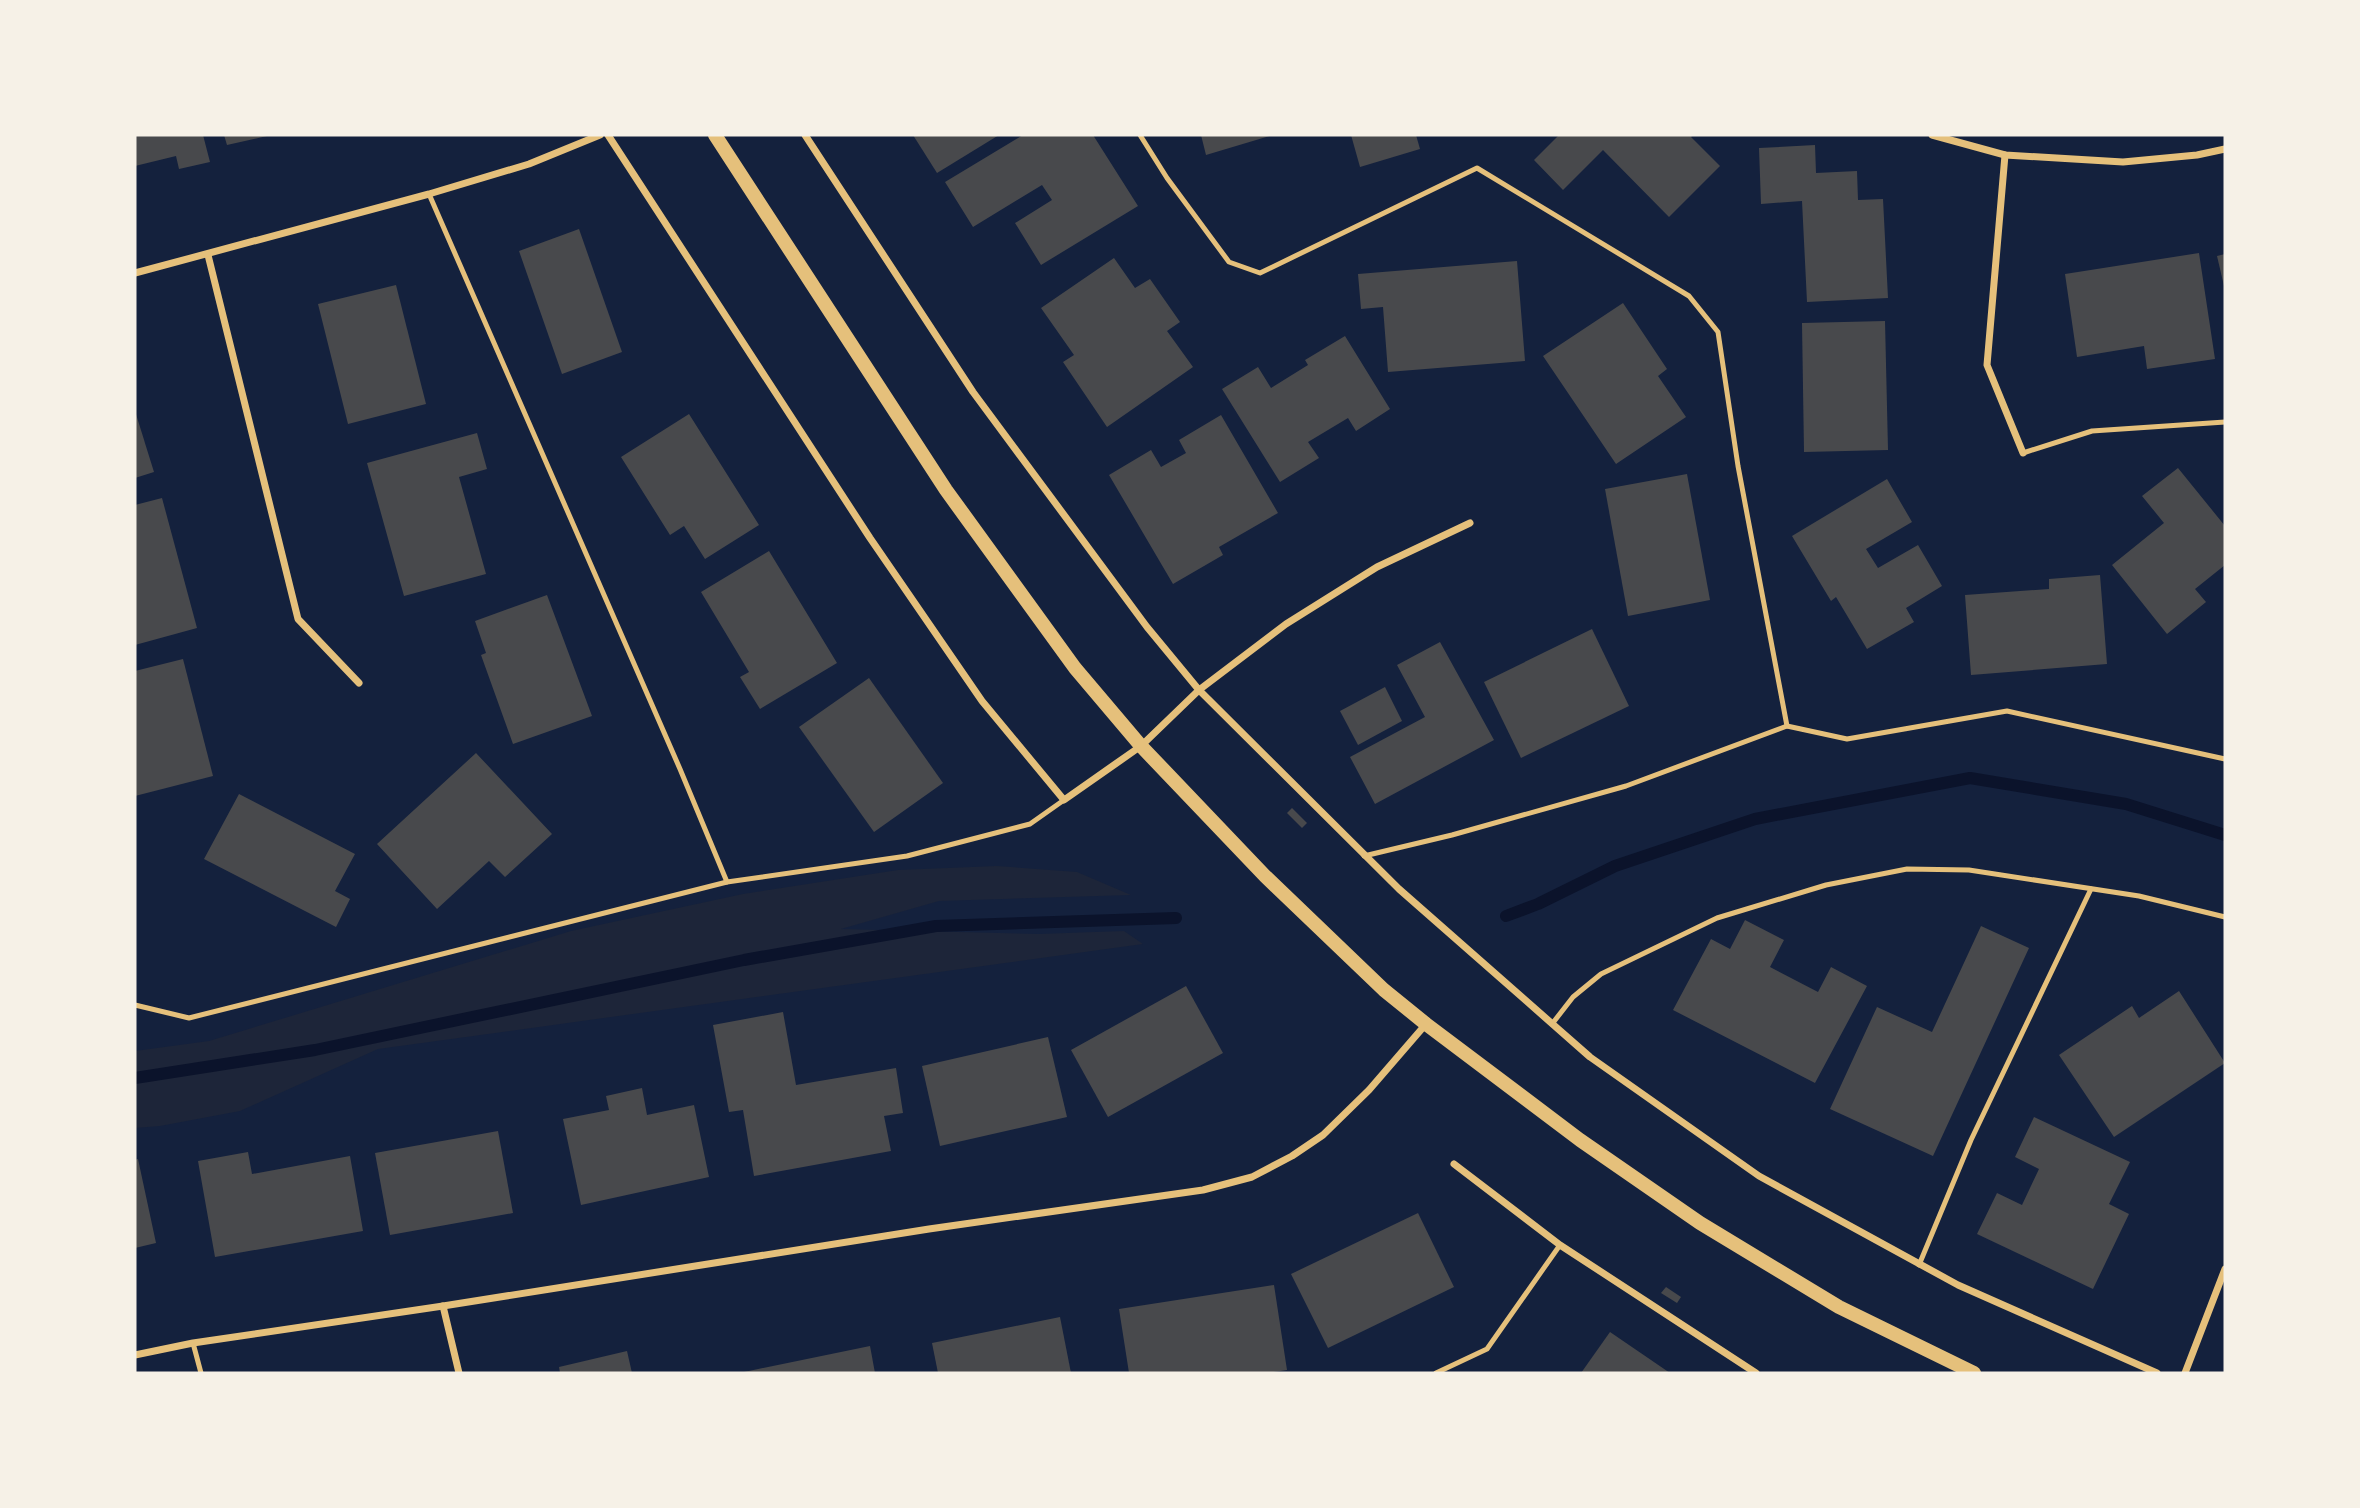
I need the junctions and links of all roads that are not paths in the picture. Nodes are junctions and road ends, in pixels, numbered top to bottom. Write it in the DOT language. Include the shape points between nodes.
graph roads {
  1 [pos="600,135"];
  2 [pos="608,135"];
  3 [pos="715,135"];
  4 [pos="805,135"];
  5 [pos="1140,135"];
  6 [pos="1932,135"];
  7 [pos="2225,149"];
  8 [pos="2005,155"];
  9 [pos="429,194"];
  10 [pos="208,255"];
  11 [pos="135,273"];
  12 [pos="2225,422"];
  13 [pos="2023,453"];
  14 [pos="1470,523"];
  15 [pos="359,683"];
  16 [pos="1199,690"];
  17 [pos="1787,726"];
  18 [pos="1141,746"];
  19 [pos="2225,760"];
  20 [pos="1064,800"];
  21 [pos="1364,856"];
  22 [pos="727,882"];
  23 [pos="2091,889"];
  24 [pos="2225,917"];
  25 [pos="135,1006"];
  26 [pos="1426,1024"];
  27 [pos="1552,1024"];
  28 [pos="1454,1164"];
  29 [pos="1560,1245"];
  30 [pos="1919,1265"];
  31 [pos="2225,1269"];
  32 [pos="443,1306"];
  33 [pos="193,1343"];
  34 [pos="135,1354"];
  35 [pos="201,1373"];
  36 [pos="459,1373"];
  37 [pos="1436,1373"];
  38 [pos="1756,1373"];
  39 [pos="1974,1373"];
  40 [pos="2157,1373"];
  41 [pos="2185,1373"];
  1 -- 9 [label="street" via="529,164"];
  2 -- 20 [label="street" via="982,701"];
  3 -- 18 [label="main road" via="946,490 1075,668"];
  4 -- 16 [label="street" via="973,392"];
  5 -- 17 [label="lane" via="1229,262 1260,273 1477,168 1689,296 1718,332"];
  6 -- 8 [label="street"];
  7 -- 8 [label="street" via="2123,162"];
  8 -- 13 [label="street" via="1987,365"];
  9 -- 10 [label="street"];
  9 -- 22 [label="lane"];
  10 -- 11 [label="street"];
  10 -- 15 [label="street" via="298,619"];
  12 -- 13 [label="lane" via="2092,431"];
  14 -- 16 [label="street" via="1377,567 1286,624"];
  16 -- 18 [label="street"];
  16 -- 21 [label="street"];
  17 -- 19 [label="lane" via="1847,739 2007,710"];
  17 -- 21 [label="lane" via="1626,786"];
  18 -- 20 [label="street"];
  18 -- 26 [label="main road" via="1265,876"];
  20 -- 22 [label="lane" via="1030,824 919,853"];
  21 -- 27 [label="street"];
  22 -- 25 [label="lane" via="189,1018"];
  23 -- 24 [label="lane"];
  23 -- 27 [label="lane" via="1969,870 1907,869 1826,884 1717,918 1601,974 1573,997"];
  23 -- 30 [label="lane" via="1971,1140"];
  26 -- 32 [label="street" via="1331,1128 1252,1177 1203,1190"];
  26 -- 39 [label="main road" via="1700,1223 1839,1307"];
  27 -- 30 [label="street" via="1590,1057 1759,1176"];
  28 -- 29 [label="street"];
  29 -- 37 [label="lane" via="1488,1349"];
  29 -- 38 [label="street"];
  30 -- 40 [label="street"];
  31 -- 41 [label="street"];
  32 -- 33 [label="street"];
  32 -- 36 [label="street"];
  33 -- 34 [label="street"];
  33 -- 35 [label="lane"];
}
